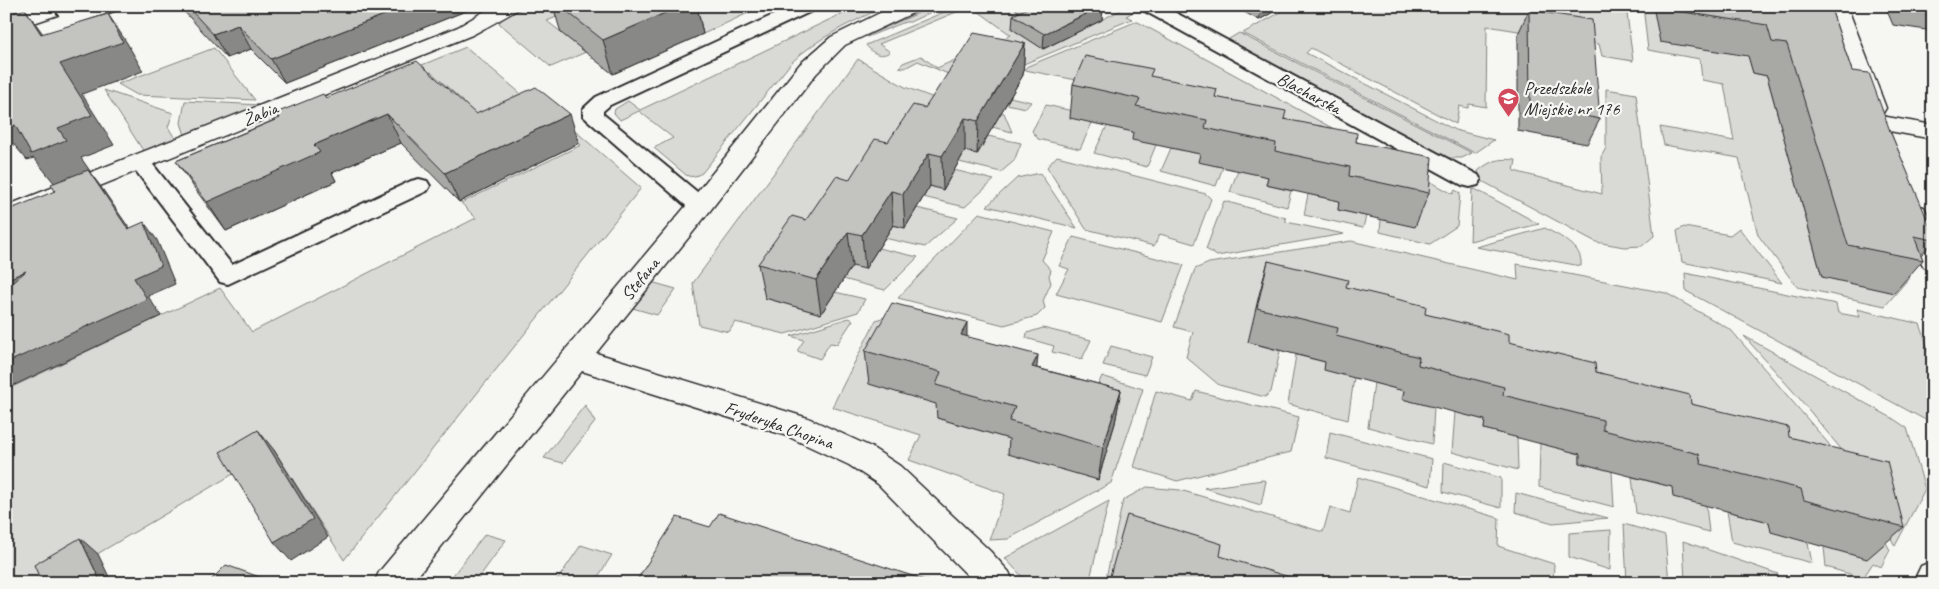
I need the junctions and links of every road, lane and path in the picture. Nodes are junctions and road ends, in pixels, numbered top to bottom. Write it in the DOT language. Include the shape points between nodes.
graph roads {
  1 [pos="110,6"];
  2 [pos="511,6"];
  3 [pos="808,6"];
  4 [pos="912,6"];
  5 [pos="1150,6"];
  6 [pos="1836,6"];
  7 [pos="67,13"];
  8 [pos="6,41"];
  9 [pos="1881,123"];
  10 [pos="1933,132"];
  11 [pos="1891,150"];
  12 [pos="140,162"];
  13 [pos="1470,180"];
  14 [pos="419,186"];
  15 [pos="1908,194"];
  16 [pos="700,206"];
  17 [pos="6,216"];
  18 [pos="1933,260"];
  19 [pos="575,358"];
  20 [pos="1933,578"];
  21 [pos="391,583"];
  22 [pos="997,583"];
  23 [pos="1930,583"];
  1 -- 7 [label="street"];
  2 -- 12 [label="street, Żabia" via="465,32"];
  3 -- 16 [label="lane" via="593,108 593,116"];
  4 -- 16 [label="street, Stefana" via="838,41 824,53"];
  5 -- 13 [label="lane, Blacharska"];
  6 -- 9 [label="street"];
  7 -- 8 [label="street"];
  9 -- 10 [label="street"];
  9 -- 11 [label="street"];
  12 -- 14 [label="lane" via="228,276"];
  12 -- 17 [label="street, Żabia"];
  15 -- 18 [label="street"];
  16 -- 19 [label="street, Stefana"];
  19 -- 21 [label="street, Stefana"];
  19 -- 22 [label="street, Fryderyka Chopina" via="797,427 860,456 889,475"];
  20 -- 23 [label="street"];
}
